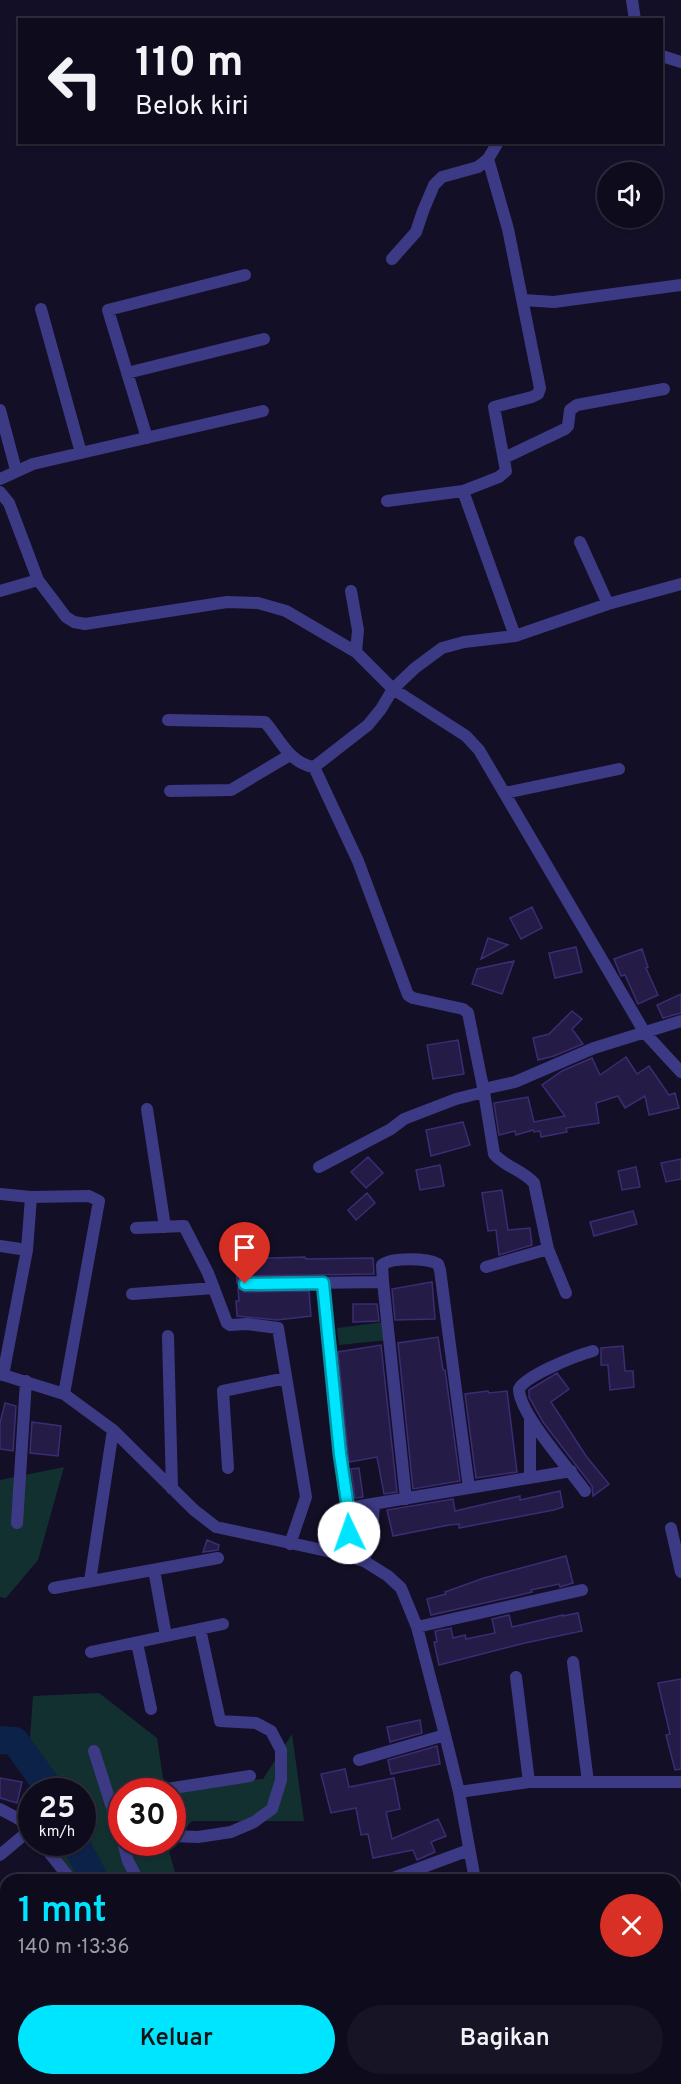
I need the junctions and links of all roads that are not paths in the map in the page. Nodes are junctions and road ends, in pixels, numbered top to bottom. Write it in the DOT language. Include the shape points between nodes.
graph roads {
  1 [pos="632,0"];
  2 [pos="635,18"];
  3 [pos="663,56"];
  4 [pos="681,62"];
  5 [pos="497,144"];
  6 [pos="488,159"];
  7 [pos="392,259"];
  8 [pos="245,275"];
  9 [pos="681,285"];
  10 [pos="523,300"];
  11 [pos="41,309"];
  12 [pos="264,339"];
  13 [pos="127,373"];
  14 [pos="664,389"];
  15 [pos="0,410"];
  16 [pos="263,411"];
  17 [pos="147,438"];
  18 [pos="81,453"];
  19 [pos="504,458"];
  20 [pos="16,470"];
  21 [pos="0,478"];
  22 [pos="463,491"];
  23 [pos="0,492"];
  24 [pos="387,501"];
  25 [pos="580,542"];
  26 [pos="38,580"];
  27 [pos="681,584"];
  28 [pos="0,591"];
  29 [pos="351,591"];
  30 [pos="608,604"];
  31 [pos="515,636"];
  32 [pos="356,652"];
  33 [pos="393,689"];
  34 [pos="168,720"];
  35 [pos="290,755"];
  36 [pos="314,767"];
  37 [pos="619,769"];
  38 [pos="170,791"];
  39 [pos="505,793"];
  40 [pos="681,1021"];
  41 [pos="645,1034"];
  42 [pos="681,1072"];
  43 [pos="484,1090"];
  44 [pos="147,1109"];
  45 [pos="319,1167"];
  46 [pos="0,1194"];
  47 [pos="31,1197"];
  48 [pos="165,1227"];
  49 [pos="136,1228"];
  50 [pos="0,1246"];
  51 [pos="27,1250"];
  52 [pos="548,1250"];
  53 [pos="486,1267"];
  54 [pos="383,1282"];
  55 [pos="323,1283"];
  56 [pos="245,1284"];
  57 [pos="214,1288"];
  58 [pos="566,1293"];
  59 [pos="132,1294"];
  60 [pos="168,1336"];
  61 [pos="593,1351"];
  62 [pos="2,1374"];
  63 [pos="286,1378"];
  64 [pos="26,1381"];
  65 [pos="64,1394"];
  66 [pos="530,1417"];
  67 [pos="113,1430"];
  68 [pos="228,1468"];
  69 [pos="571,1471"];
  70 [pos="530,1478"];
  71 [pos="468,1488"];
  72 [pos="172,1489"];
  73 [pos="585,1491"];
  74 [pos="406,1499"];
  75 [pos="374,1504"];
  76 [pos="348,1508"];
  77 [pos="17,1523"];
  78 [pos="671,1528"];
  79 [pos="290,1544"];
  80 [pos="340,1554"];
  81 [pos="218,1558"];
  82 [pos="364,1562"];
  83 [pos="154,1570"];
  84 [pos="681,1570"];
  85 [pos="90,1581"];
  86 [pos="54,1588"];
  87 [pos="582,1590"];
  88 [pos="223,1624"];
  89 [pos="417,1627"];
  90 [pos="200,1629"];
  91 [pos="166,1636"];
  92 [pos="137,1643"];
  93 [pos="91,1652"];
  94 [pos="573,1662"];
  95 [pos="516,1677"];
  96 [pos="151,1709"];
  97 [pos="445,1735"];
  98 [pos="94,1750"];
  99 [pos="359,1760"];
  100 [pos="250,1776"];
  101 [pos="529,1782"];
  102 [pos="588,1782"];
  103 [pos="681,1782"];
  104 [pos="186,1786"];
  105 [pos="108,1790"];
  106 [pos="459,1792"];
  107 [pos="0,1809"];
  108 [pos="18,1819"];
  109 [pos="186,1837"];
  110 [pos="18,1840"];
  111 [pos="469,1850"];
  112 [pos="0,1855"];
  113 [pos="53,1856"];
  114 [pos="127,1856"];
  115 [pos="66,1874"];
  116 [pos="135,1874"];
  117 [pos="404,1874"];
  118 [pos="474,1874"];
  1 -- 2 [label="street"];
  3 -- 4 [label="street"];
  5 -- 6 [label="street"];
  6 -- 7 [label="street" via="478,168 442,177 434,185 416,232"];
  6 -- 10 [label="street"];
  8 -- 13 [label="street" via="108,310"];
  9 -- 10 [label="street" via="554,302"];
  10 -- 19 [label="street" via="540,388 532,397 494,408"];
  11 -- 18 [label="street"];
  12 -- 13 [label="street"];
  13 -- 17 [label="street"];
  14 -- 19 [label="street" via="577,405 570,410 565,429"];
  15 -- 20 [label="street"];
  16 -- 17 [label="street"];
  17 -- 18 [label="street"];
  18 -- 20 [label="street"];
  19 -- 22 [label="street" via="504,474"];
  20 -- 21 [label="street"];
  22 -- 24 [label="street"];
  22 -- 31 [label="street"];
  23 -- 26 [label="street" via="9,503"];
  25 -- 30 [label="street"];
  26 -- 28 [label="street"];
  26 -- 32 [label="street" via="74,622 85,624 226,602 258,603 286,611"];
  27 -- 30 [label="street"];
  29 -- 32 [label="street" via="358,630"];
  30 -- 31 [label="street"];
  31 -- 33 [label="street" via="442,648"];
  32 -- 33 [label="street"];
  33 -- 36 [label="street" via="368,725"];
  33 -- 39 [label="street" via="466,736"];
  34 -- 35 [label="street" via="265,722"];
  35 -- 36 [label="street"];
  35 -- 38 [label="street" via="231,790"];
  36 -- 43 [label="street" via="358,861 406,991 412,998 468,1013"];
  37 -- 39 [label="street"];
  39 -- 41 [label="street"];
  40 -- 41 [label="street"];
  41 -- 42 [label="street"];
  41 -- 43 [label="street" via="594,1048 515,1083"];
  43 -- 45 [label="street" via="404,1119"];
  43 -- 52 [label="street" via="494,1154 534,1183"];
  44 -- 48 [label="street"];
  46 -- 47 [label="street"];
  47 -- 51 [label="street"];
  47 -- 65 [label="street" via="90,1196 99,1200"];
  48 -- 49 [label="street"];
  48 -- 57 [label="street" via="184,1226"];
  50 -- 51 [label="street"];
  51 -- 62 [label="street"];
  52 -- 53 [label="street"];
  52 -- 58 [label="street"];
  54 -- 55 [label="street"];
  54 -- 71 [label="street" via="382,1265 387,1261 438,1264"];
  54 -- 74 [label="street"];
  55 -- 56 [label="street"];
  55 -- 76 [label="street"];
  57 -- 59 [label="street"];
  57 -- 63 [label="street" via="230,1325 278,1328"];
  60 -- 72 [label="street"];
  61 -- 66 [label="street" via="521,1384 519,1394"];
  62 -- 64 [label="street"];
  63 -- 68 [label="street" via="223,1390"];
  63 -- 79 [label="street" via="306,1497"];
  64 -- 65 [label="street"];
  64 -- 77 [label="street"];
  65 -- 67 [label="street"];
  66 -- 69 [label="street"];
  66 -- 70 [label="street"];
  67 -- 72 [label="street"];
  67 -- 85 [label="street"];
  69 -- 70 [label="street"];
  69 -- 73 [label="street"];
  70 -- 71 [label="street"];
  71 -- 74 [label="street"];
  72 -- 79 [label="street" via="216,1527"];
  74 -- 75 [label="street"];
  75 -- 76 [label="street"];
  75 -- 82 [label="street"];
  76 -- 80 [label="street" via="349,1533"];
  78 -- 84 [label="street"];
  79 -- 80 [label="street"];
  80 -- 82 [label="street"];
  81 -- 83 [label="street"];
  82 -- 89 [label="street" via="401,1588"];
  83 -- 85 [label="street"];
  83 -- 91 [label="street"];
  85 -- 86 [label="street"];
  87 -- 89 [label="street"];
  88 -- 90 [label="street"];
  89 -- 97 [label="street"];
  90 -- 91 [label="street"];
  90 -- 109 [label="street" via="220,1721 256,1723 271,1731 281,1750 281,1780 272,1809 254,1822 231,1832"];
  91 -- 92 [label="street"];
  92 -- 93 [label="street"];
  92 -- 96 [label="street"];
  94 -- 102 [label="street"];
  95 -- 101 [label="street"];
  97 -- 99 [label="street"];
  97 -- 106 [label="street"];
  98 -- 105 [label="street"];
  100 -- 104 [label="street"];
  101 -- 102 [label="street"];
  101 -- 106 [label="street"];
  102 -- 103 [label="street"];
  106 -- 111 [label="street"];
  107 -- 108 [label="street"];
  110 -- 112 [label="street"];
  111 -- 117 [label="street"];
  111 -- 118 [label="street"];
  113 -- 115 [label="street"];
  114 -- 116 [label="street"];
}
